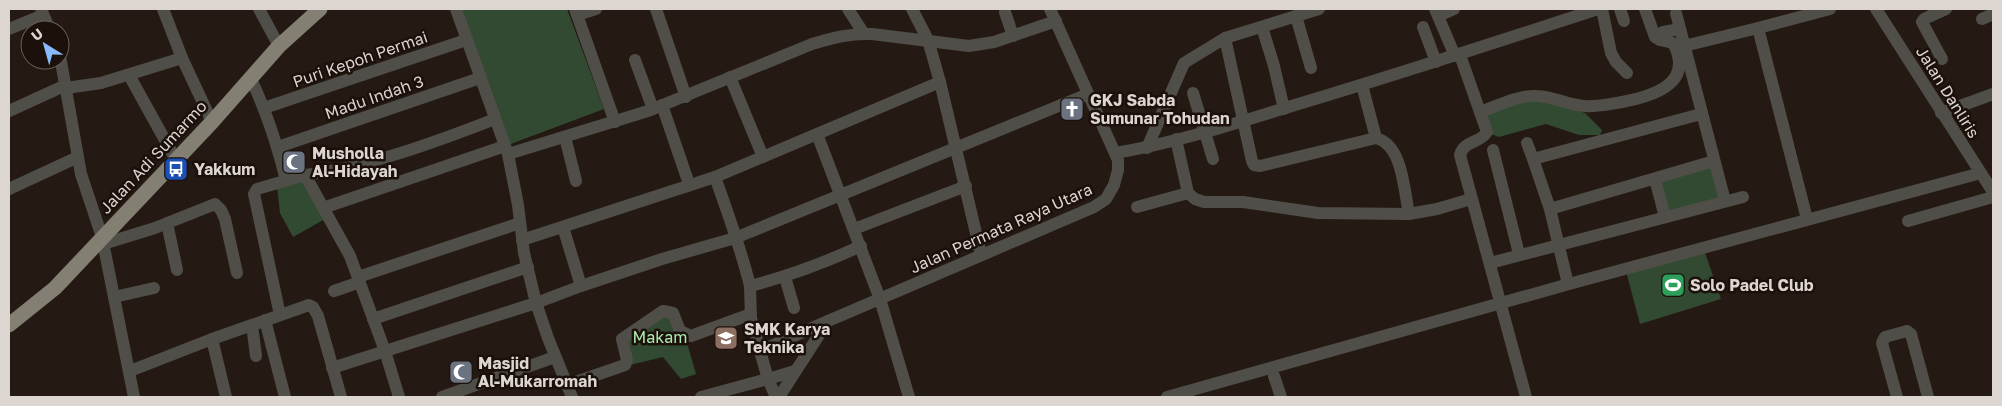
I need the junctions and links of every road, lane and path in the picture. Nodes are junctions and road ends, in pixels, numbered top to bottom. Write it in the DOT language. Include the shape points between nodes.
graph roads {
  1 [pos="162,9"];
  2 [pos="259,9"];
  3 [pos="456,9"];
  4 [pos="596,9"];
  5 [pos="656,9"];
  6 [pos="848,9"];
  7 [pos="912,9"];
  8 [pos="1050,9"];
  9 [pos="1319,9"];
  10 [pos="1454,9"];
  11 [pos="1598,9"];
  12 [pos="1602,9"];
  13 [pos="1645,9"];
  14 [pos="1830,9"];
  15 [pos="1876,9"];
  16 [pos="1946,9"];
  17 [pos="316,10"];
  18 [pos="42,12"];
  19 [pos="576,12"];
  20 [pos="1005,12"];
  21 [pos="1436,12"];
  22 [pos="1676,13"];
  23 [pos="1296,16"];
  24 [pos="1056,21"];
  25 [pos="1262,26"];
  26 [pos="1423,27"];
  27 [pos="1758,28"];
  28 [pos="9,29"];
  29 [pos="1680,29"];
  30 [pos="1663,32"];
  31 [pos="864,34"];
  32 [pos="1014,36"];
  33 [pos="1225,38"];
  34 [pos="466,40"];
  35 [pos="928,40"];
  36 [pos="279,46"];
  37 [pos="1684,46"];
  38 [pos="1458,55"];
  39 [pos="182,58"];
  40 [pos="1942,59"];
  41 [pos="635,60"];
  42 [pos="1436,62"];
  43 [pos="1311,68"];
  44 [pos="63,70"];
  45 [pos="1627,73"];
  46 [pos="129,74"];
  47 [pos="250,77"];
  48 [pos="730,77"];
  49 [pos="480,78"];
  50 [pos="940,82"];
  51 [pos="1362,85"];
  52 [pos="66,87"];
  53 [pos="1193,93"];
  54 [pos="1088,94"];
  55 [pos="1993,94"];
  56 [pos="686,97"];
  57 [pos="658,107"];
  58 [pos="264,108"];
  59 [pos="1284,109"];
  60 [pos="9,111"];
  61 [pos="1480,112"];
  62 [pos="1942,113"];
  63 [pos="1701,114"];
  64 [pos="495,119"];
  65 [pos="212,122"];
  66 [pos="615,122"];
  67 [pos="1242,122"];
  68 [pos="1205,131"];
  69 [pos="816,134"];
  70 [pos="565,137"];
  71 [pos="1376,138"];
  72 [pos="1176,139"];
  73 [pos="1528,142"];
  74 [pos="278,147"];
  75 [pos="957,148"];
  76 [pos="1145,148"];
  77 [pos="507,150"];
  78 [pos="1493,150"];
  79 [pos="1115,153"];
  80 [pos="78,157"];
  81 [pos="763,157"];
  82 [pos="1213,159"];
  83 [pos="1533,159"];
  84 [pos="176,160"];
  85 [pos="1714,161"];
  86 [pos="1981,173"];
  87 [pos="305,175"];
  88 [pos="715,176"];
  89 [pos="687,178"];
  90 [pos="1655,179"];
  91 [pos="286,180"];
  92 [pos="576,181"];
  93 [pos="966,186"];
  94 [pos="9,189"];
  95 [pos="1993,192"];
  96 [pos="1188,194"];
  97 [pos="841,196"];
  98 [pos="1743,197"];
  99 [pos="1993,197"];
  100 [pos="1471,199"];
  101 [pos="1725,201"];
  102 [pos="1137,207"];
  103 [pos="323,208"];
  104 [pos="1550,209"];
  105 [pos="1408,214"];
  106 [pos="1665,217"];
  107 [pos="1807,219"];
  108 [pos="1908,221"];
  109 [pos="167,222"];
  110 [pos="520,223"];
  111 [pos="564,228"];
  112 [pos="854,229"];
  113 [pos="735,238"];
  114 [pos="103,240"];
  115 [pos="522,240"];
  116 [pos="1559,244"];
  117 [pos="861,246"];
  118 [pos="981,254"];
  119 [pos="1519,254"];
  120 [pos="1494,262"];
  121 [pos="528,267"];
  122 [pos="177,270"];
  123 [pos="237,273"];
  124 [pos="785,277"];
  125 [pos="359,280"];
  126 [pos="1567,280"];
  127 [pos="581,286"];
  128 [pos="750,286"];
  129 [pos="154,288"];
  130 [pos="334,291"];
  131 [pos="114,297"];
  132 [pos="880,299"];
  133 [pos="536,303"];
  134 [pos="1500,304"];
  135 [pos="794,308"];
  136 [pos="751,314"];
  137 [pos="280,315"];
  138 [pos="373,319"];
  139 [pos="265,320"];
  140 [pos="828,321"];
  141 [pos="9,325"];
  142 [pos="252,325"];
  143 [pos="212,339"];
  144 [pos="385,351"];
  145 [pos="760,351"];
  146 [pos="256,356"];
  147 [pos="555,357"];
  148 [pos="332,368"];
  149 [pos="130,371"];
  150 [pos="795,371"];
  151 [pos="1274,376"];
  152 [pos="768,379"];
  153 [pos="570,391"];
  154 [pos="134,397"];
  155 [pos="226,397"];
  156 [pos="285,397"];
  157 [pos="341,397"];
  158 [pos="399,397"];
  159 [pos="442,397"];
  160 [pos="701,397"];
  161 [pos="778,397"];
  162 [pos="909,397"];
  163 [pos="1167,397"];
  164 [pos="1281,397"];
  165 [pos="1526,397"];
  166 [pos="1897,397"];
  167 [pos="1928,397"];
  1 -- 39 [label="street"];
  2 -- 36 [label="street"];
  3 -- 34 [label="street"];
  4 -- 19 [label="street"];
  5 -- 56 [label="street"];
  6 -- 31 [label="street"];
  7 -- 35 [label="street"];
  8 -- 24 [label="street, Jalan Permata Raya Utara"];
  9 -- 23 [label="street"];
  10 -- 21 [label="street"];
  11 -- 38 [label="street"];
  12 -- 45 [label="street" via="1611,53"];
  13 -- 61 [label="street" via="1655,37 1673,43 1678,60 1676,75 1657,93 1588,106 1529,96"];
  14 -- 27 [label="street"];
  15 -- 62 [label="street, Jalan Danliris"];
  16 -- 40 [label="street" via="1924,18 1922,22"];
  17 -- 36 [label="main road, Jalan Adi Sumarmo"];
  18 -- 28 [label="street"];
  19 -- 66 [label="street"];
  20 -- 32 [label="street"];
  21 -- 38 [label="street"];
  22 -- 29 [label="street"];
  23 -- 25 [label="street"];
  23 -- 43 [label="street"];
  24 -- 32 [label="street"];
  24 -- 54 [label="street, Jalan Permata Raya Utara"];
  25 -- 33 [label="street"];
  25 -- 59 [label="street"];
  26 -- 42 [label="street"];
  27 -- 37 [label="street"];
  27 -- 107 [label="street"];
  29 -- 30 [label="street"];
  29 -- 37 [label="street"];
  31 -- 35 [label="street"];
  31 -- 48 [label="street" via="812,44"];
  32 -- 35 [label="street" via="969,46"];
  33 -- 67 [label="street"];
  33 -- 76 [label="street" via="1181,67"];
  34 -- 49 [label="street"];
  34 -- 58 [label="street, Puri Kepoh Permai"];
  35 -- 50 [label="street"];
  36 -- 47 [label="main road, Jalan Adi Sumarmo"];
  37 -- 63 [label="street"];
  38 -- 42 [label="street"];
  38 -- 61 [label="street"];
  39 -- 46 [label="street"];
  39 -- 65 [label="street"];
  41 -- 57 [label="street"];
  42 -- 51 [label="street"];
  44 -- 52 [label="street"];
  46 -- 52 [label="street" via="101,83"];
  46 -- 84 [label="street"];
  47 -- 58 [label="street"];
  47 -- 65 [label="main road, Jalan Adi Sumarmo"];
  48 -- 56 [label="street"];
  48 -- 81 [label="street"];
  49 -- 64 [label="street"];
  49 -- 74 [label="street, Madu Indah 3"];
  50 -- 69 [label="street"];
  50 -- 75 [label="street"];
  51 -- 59 [label="street"];
  51 -- 71 [label="street"];
  52 -- 60 [label="street"];
  52 -- 80 [label="street"];
  53 -- 68 [label="street"];
  54 -- 75 [label="street"];
  54 -- 79 [label="street, Jalan Permata Raya Utara"];
  55 -- 62 [label="street"];
  56 -- 57 [label="street"];
  57 -- 66 [label="street"];
  57 -- 89 [label="street"];
  58 -- 74 [label="street"];
  59 -- 67 [label="street"];
  61 -- 100 [label="street" via="1486,134 1465,146 1460,153"];
  62 -- 86 [label="street, Jalan Danliris"];
  63 -- 83 [label="street"];
  63 -- 85 [label="street"];
  64 -- 77 [label="street"];
  64 -- 87 [label="street" via="341,169"];
  65 -- 84 [label="main road, Jalan Adi Sumarmo"];
  66 -- 70 [label="street"];
  67 -- 68 [label="street"];
  67 -- 71 [label="street" via="1252,161 1258,166"];
  68 -- 72 [label="street"];
  68 -- 82 [label="street"];
  69 -- 81 [label="street"];
  69 -- 97 [label="street"];
  70 -- 77 [label="street"];
  70 -- 92 [label="street"];
  71 -- 105 [label="street" via="1388,143 1396,153"];
  72 -- 76 [label="street"];
  72 -- 96 [label="street"];
  73 -- 83 [label="street"];
  74 -- 91 [label="street"];
  75 -- 93 [label="street"];
  75 -- 97 [label="street"];
  76 -- 79 [label="street"];
  77 -- 103 [label="street"];
  77 -- 110 [label="street"];
  78 -- 119 [label="street"];
  79 -- 118 [label="street, Jalan Permata Raya Utara" via="1118,175 1106,200 1080,214"];
  80 -- 94 [label="street"];
  80 -- 114 [label="street"];
  81 -- 88 [label="street"];
  83 -- 104 [label="street"];
  84 -- 114 [label="main road, Jalan Adi Sumarmo"];
  85 -- 90 [label="street"];
  85 -- 101 [label="street"];
  86 -- 95 [label="street, Jalan Danliris"];
  86 -- 107 [label="street"];
  87 -- 91 [label="street"];
  87 -- 103 [label="street"];
  88 -- 111 [label="street"];
  88 -- 113 [label="street"];
  90 -- 104 [label="street"];
  90 -- 106 [label="street"];
  91 -- 137 [label="street" via="257,189 254,194"];
  93 -- 112 [label="street"];
  93 -- 118 [label="street"];
  96 -- 102 [label="street"];
  96 -- 105 [label="street" via="1199,201 1211,203 1243,202 1318,212"];
  97 -- 112 [label="street"];
  97 -- 113 [label="street"];
  98 -- 101 [label="street"];
  99 -- 108 [label="street"];
  100 -- 105 [label="street"];
  100 -- 134 [label="street"];
  101 -- 106 [label="street"];
  103 -- 125 [label="street" via="350,256"];
  104 -- 116 [label="street"];
  106 -- 116 [label="street"];
  107 -- 134 [label="street"];
  109 -- 114 [label="street"];
  109 -- 122 [label="street"];
  109 -- 123 [label="street" via="216,205 225,218"];
  110 -- 115 [label="street"];
  110 -- 125 [label="street"];
  111 -- 115 [label="street"];
  111 -- 127 [label="street"];
  112 -- 117 [label="street"];
  113 -- 127 [label="street"];
  113 -- 128 [label="street"];
  114 -- 131 [label="street"];
  114 -- 141 [label="main road, Jalan Adi Sumarmo" via="55,288"];
  115 -- 121 [label="street"];
  116 -- 119 [label="street"];
  116 -- 126 [label="street"];
  117 -- 124 [label="street"];
  117 -- 132 [label="street"];
  118 -- 132 [label="street, Jalan Permata Raya Utara"];
  119 -- 120 [label="street"];
  121 -- 133 [label="street"];
  121 -- 138 [label="street"];
  124 -- 128 [label="street"];
  124 -- 135 [label="street"];
  125 -- 130 [label="street"];
  125 -- 138 [label="street"];
  127 -- 133 [label="street"];
  128 -- 136 [label="street"];
  129 -- 131 [label="street"];
  131 -- 149 [label="street"];
  132 -- 140 [label="street, Jalan Permata Raya Utara"];
  132 -- 162 [label="street"];
  133 -- 144 [label="street"];
  133 -- 147 [label="street"];
  134 -- 163 [label="street"];
  134 -- 165 [label="street"];
  136 -- 145 [label="street"];
  136 -- 153 [label="street" via="691,336 680,331 673,313 663,311 622,339 625,365"];
  137 -- 139 [label="street"];
  137 -- 148 [label="street" via="313,306"];
  138 -- 144 [label="street"];
  139 -- 142 [label="street"];
  139 -- 156 [label="street"];
  140 -- 145 [label="street, Jalan Permata Raya Utara"];
  140 -- 150 [label="street"];
  142 -- 143 [label="street"];
  142 -- 146 [label="street"];
  143 -- 149 [label="street"];
  143 -- 155 [label="street"];
  144 -- 148 [label="street"];
  144 -- 158 [label="street"];
  145 -- 152 [label="street"];
  147 -- 153 [label="street"];
  147 -- 159 [label="street"];
  148 -- 157 [label="street"];
  149 -- 154 [label="street"];
  150 -- 152 [label="street"];
  150 -- 161 [label="street"];
  151 -- 164 [label="street"];
  152 -- 160 [label="street"];
  152 -- 161 [label="street"];
  166 -- 167 [label="street" via="1882,343 1885,337 1907,332 1911,334"];
}
